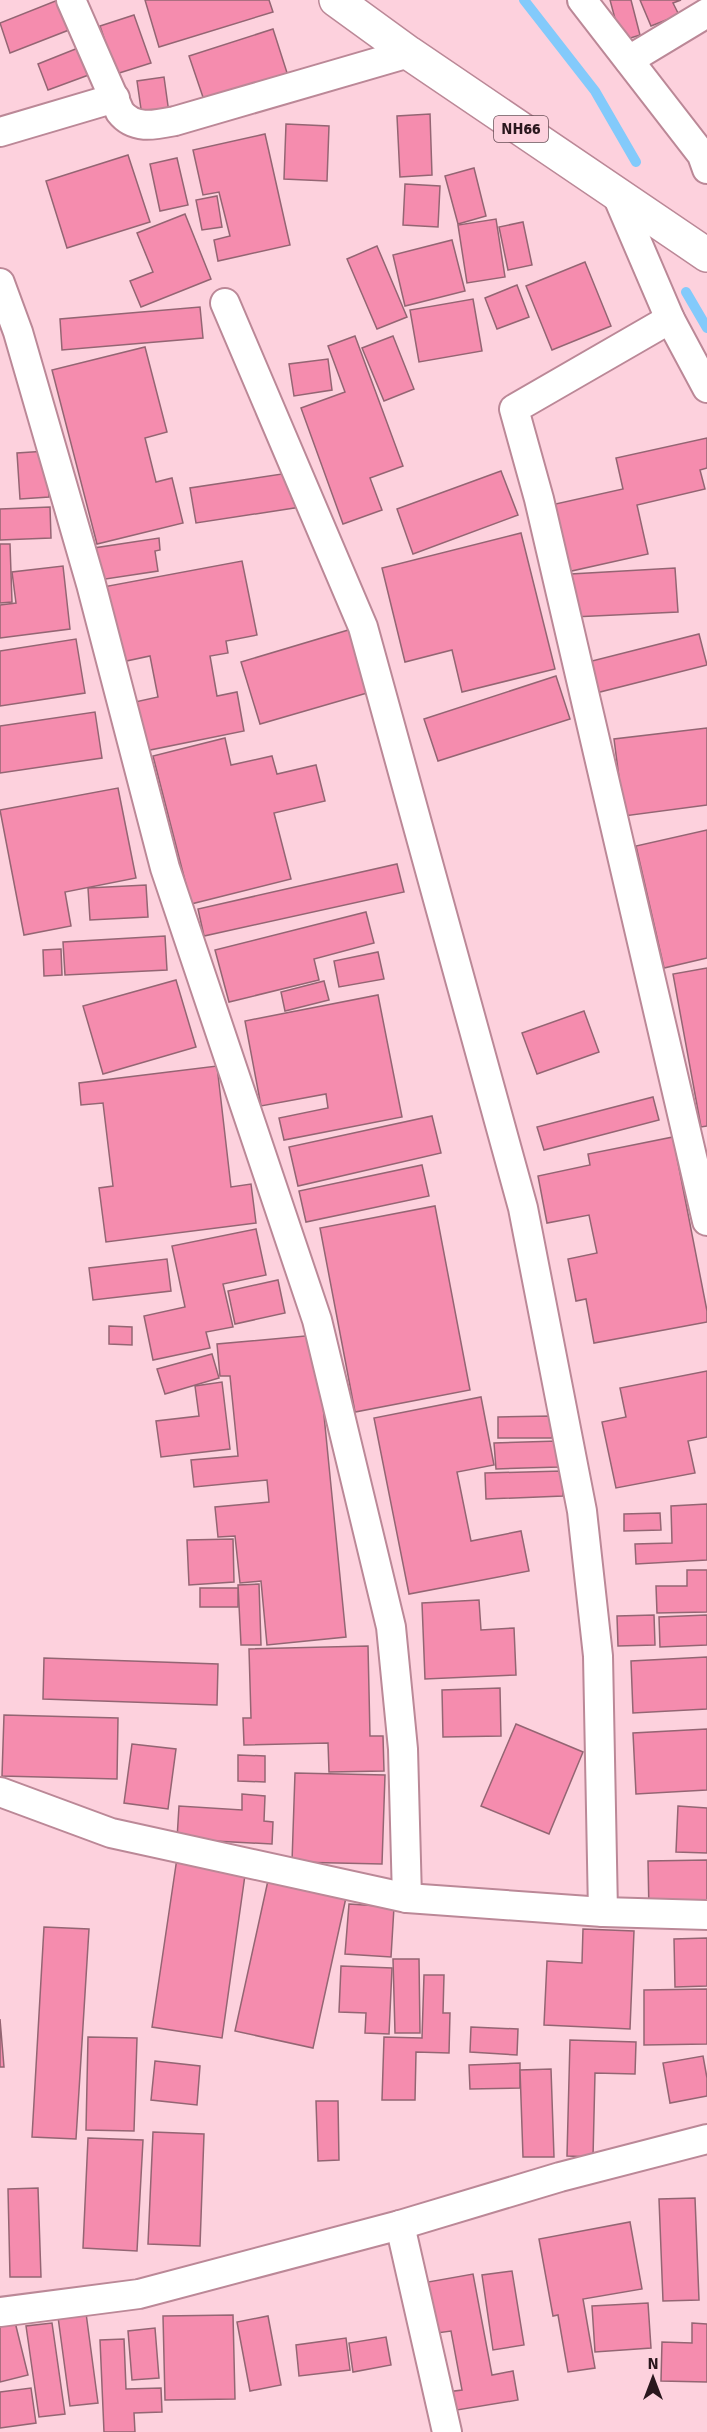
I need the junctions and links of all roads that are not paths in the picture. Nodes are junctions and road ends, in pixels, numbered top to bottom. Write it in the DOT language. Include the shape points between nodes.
graph roads {
  1 [pos="71,0"];
  2 [pos="336,0"];
  3 [pos="582,0"];
  4 [pos="707,13"];
  5 [pos="409,53"];
  6 [pos="629,60"];
  7 [pos="115,98"];
  8 [pos="0,132"];
  9 [pos="707,169"];
  10 [pos="616,193"];
  11 [pos="706,250"];
  12 [pos="0,283"];
  13 [pos="225,303"];
  14 [pos="670,319"];
  15 [pos="707,388"];
  16 [pos="707,1221"];
  17 [pos="0,1791"];
  18 [pos="407,1898"];
  19 [pos="603,1912"];
  20 [pos="707,1915"];
  21 [pos="707,2139"];
  22 [pos="400,2225"];
  23 [pos="0,2312"];
  24 [pos="447,2432"];
  1 -- 7 [label="street"];
  2 -- 5 [label="highway, NH66"];
  3 -- 6 [label="street"];
  4 -- 6 [label="street"];
  5 -- 7 [label="street" via="158,125 126,121"];
  5 -- 10 [label="highway, NH66"];
  6 -- 9 [label="street" via="702,155"];
  7 -- 8 [label="street"];
  10 -- 11 [label="highway, NH66"];
  10 -- 14 [label="street"];
  12 -- 18 [label="street" via="18,332 91,584 165,868 317,1320 391,1627 402,1749"];
  13 -- 19 [label="street" via="363,627 523,1208 582,1511 598,1656"];
  14 -- 15 [label="street"];
  14 -- 16 [label="street" via="514,409 539,499"];
  17 -- 18 [label="street" via="111,1833"];
  18 -- 19 [label="street"];
  19 -- 20 [label="street"];
  21 -- 22 [label="street" via="560,2177"];
  22 -- 23 [label="street" via="139,2294"];
  22 -- 24 [label="street"];
}
